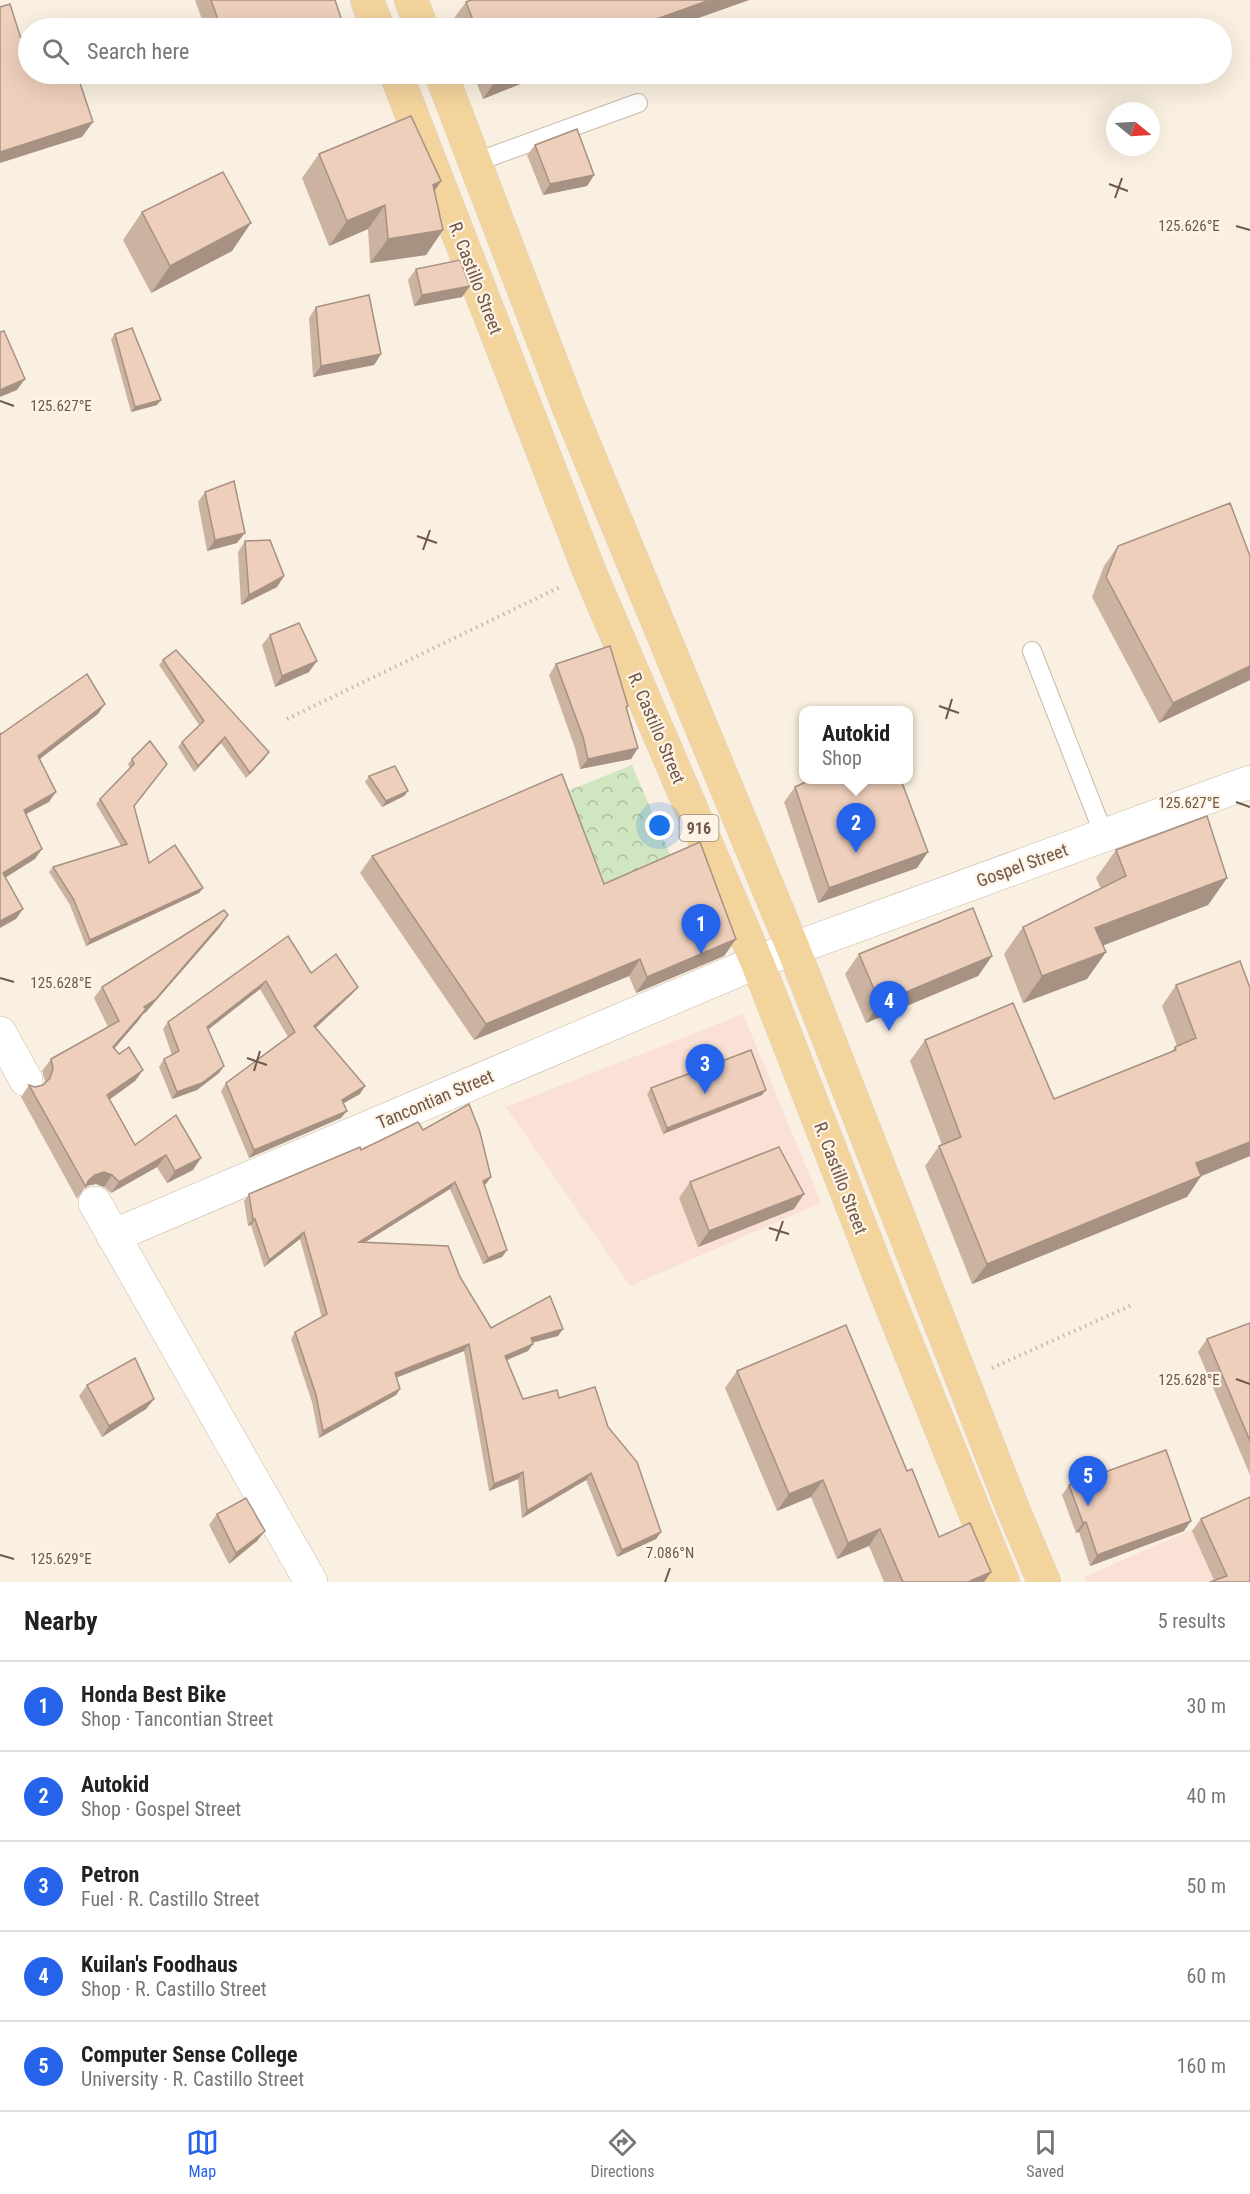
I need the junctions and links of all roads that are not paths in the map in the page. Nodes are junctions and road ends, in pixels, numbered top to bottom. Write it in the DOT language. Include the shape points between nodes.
graph roads {
  1 [pos="411,0"];
  2 [pos="418,18"];
  3 [pos="400,84"];
  4 [pos="445,84"];
  5 [pos="638,103"];
  6 [pos="476,162"];
  7 [pos="1032,651"];
  8 [pos="1250,782"];
  9 [pos="1104,835"];
  10 [pos="793,948"];
  11 [pos="757,962"];
  12 [pos="0,1033"];
  13 [pos="26,1080"];
  14 [pos="856,1110"];
  15 [pos="820,1124"];
  16 [pos="94,1203"];
  17 [pos="113,1236"];
  18 [pos="922,1278"];
  19 [pos="885,1290"];
  20 [pos="1013,1509"];
  21 [pos="980,1523"];
  22 [pos="311,1582"];
  23 [pos="1003,1582"];
  24 [pos="1044,1582"];
  1 -- 2 [label="main road"];
  3 -- 11 [label="main road, R. Castillo Street / 916" via="590,573"];
  4 -- 6 [label="main road, 916"];
  5 -- 6 [label="lane"];
  6 -- 10 [label="main road, 916" via="569,408"];
  7 -- 9 [label="lane"];
  8 -- 9 [label="street, Gospel Street"];
  9 -- 10 [label="street, Gospel Street"];
  10 -- 11 [label="street, Gospel Street"];
  10 -- 14 [label="main road, 916"];
  11 -- 15 [label="main road, R. Castillo Street / 916"];
  11 -- 17 [label="street, Tancontian Street"];
  12 -- 13 [label="street"];
  14 -- 15 [label="main road"];
  14 -- 18 [label="main road, 916"];
  15 -- 19 [label="main road, R. Castillo Street / 916"];
  16 -- 17 [label="street"];
  17 -- 22 [label="street"];
  18 -- 19 [label="main road"];
  18 -- 20 [label="main road, 916"];
  19 -- 21 [label="main road, R. Castillo Street / 916"];
  20 -- 21 [label="main road"];
  20 -- 24 [label="main road, 916"];
  21 -- 23 [label="main road, R. Castillo Street / 916"];
}
